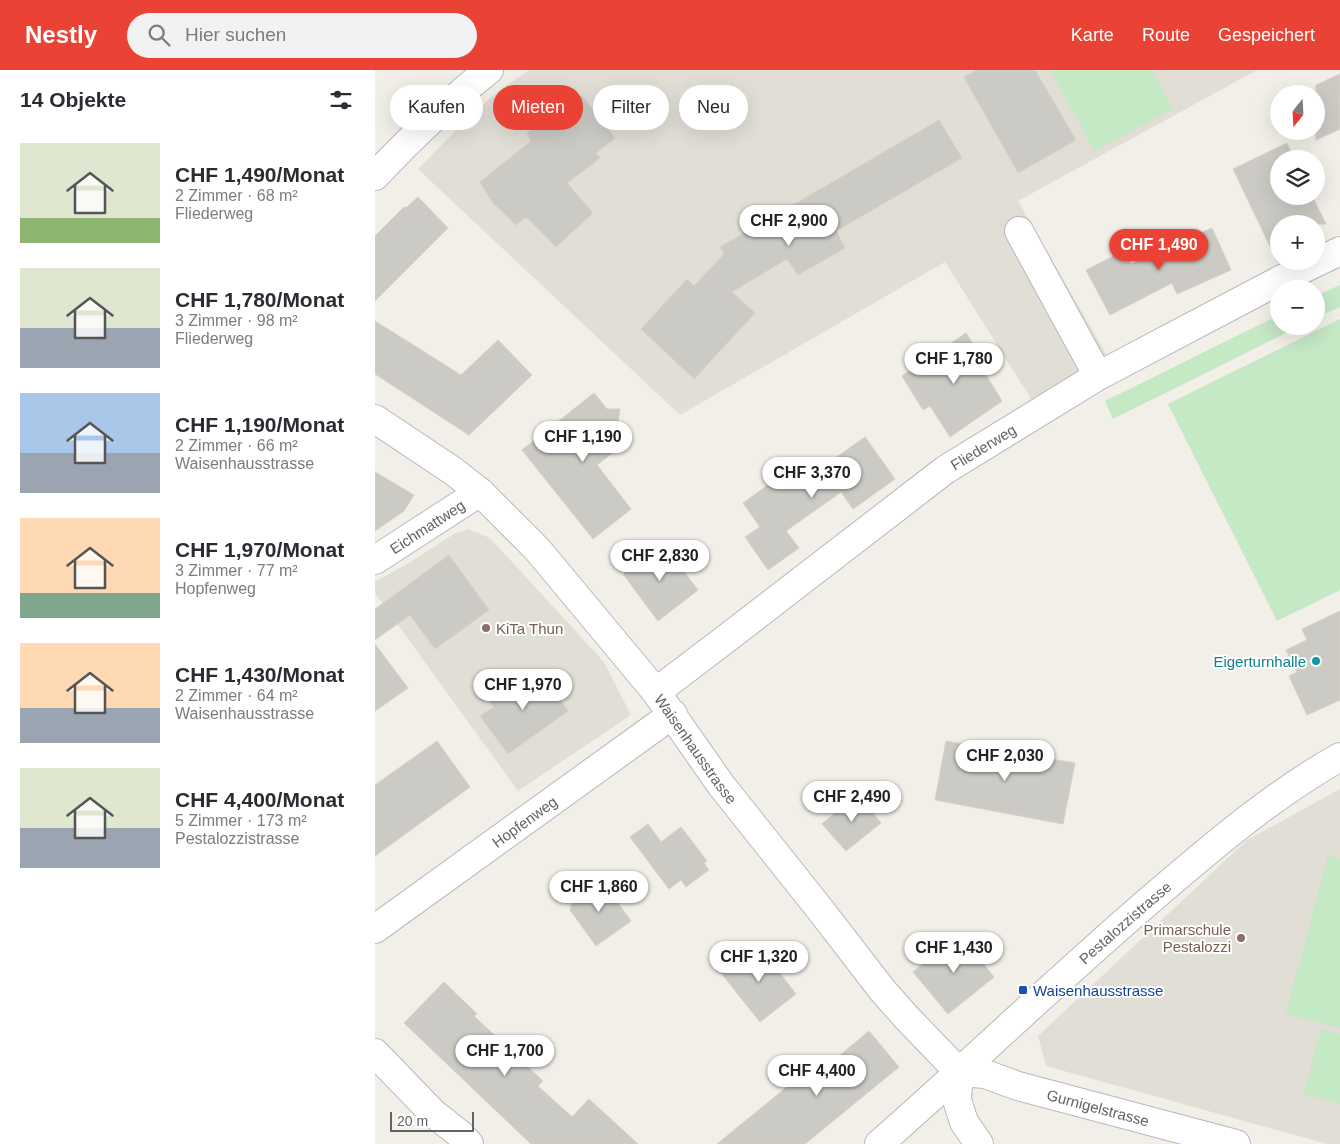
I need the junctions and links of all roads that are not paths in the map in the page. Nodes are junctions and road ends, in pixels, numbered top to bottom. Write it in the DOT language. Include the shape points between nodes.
graph roads {
  1 [pos="489,70"];
  2 [pos="375,176"];
  3 [pos="1019,232"];
  4 [pos="1340,251"];
  5 [pos="1098,376"];
  6 [pos="375,419"];
  7 [pos="480,492"];
  8 [pos="375,560"];
  9 [pos="656,692"];
  10 [pos="673,714"];
  11 [pos="1340,757"];
  12 [pos="375,929"];
  13 [pos="375,1053"];
  14 [pos="959,1072"];
  15 [pos="460,1141"];
  16 [pos="879,1144"];
  17 [pos="979,1144"];
  18 [pos="1236,1144"];
  1 -- 2 [label="street" via="459,93"];
  3 -- 5 [label="street"];
  4 -- 5 [label="street, Fliederweg"];
  5 -- 9 [label="street, Fliederweg" via="945,470"];
  6 -- 7 [label="street, Waisenhausstrasse"];
  7 -- 8 [label="street, Eichmattweg"];
  7 -- 9 [label="street, Waisenhausstrasse" via="537,549"];
  9 -- 10 [label="street, Waisenhausstrasse"];
  10 -- 12 [label="street, Hopfenweg"];
  10 -- 14 [label="street, Waisenhausstrasse" via="721,784 883,991"];
  11 -- 14 [label="street, Pestalozzistrasse" via="1283,793 1216,844 1140,908"];
  13 -- 15 [label="street"];
  14 -- 16 [label="street, Pestalozzistrasse"];
  14 -- 17 [label="street" via="957,1100 964,1122"];
  14 -- 18 [label="street, Gurnigelstrasse" via="985,1074 1018,1086"];
}
